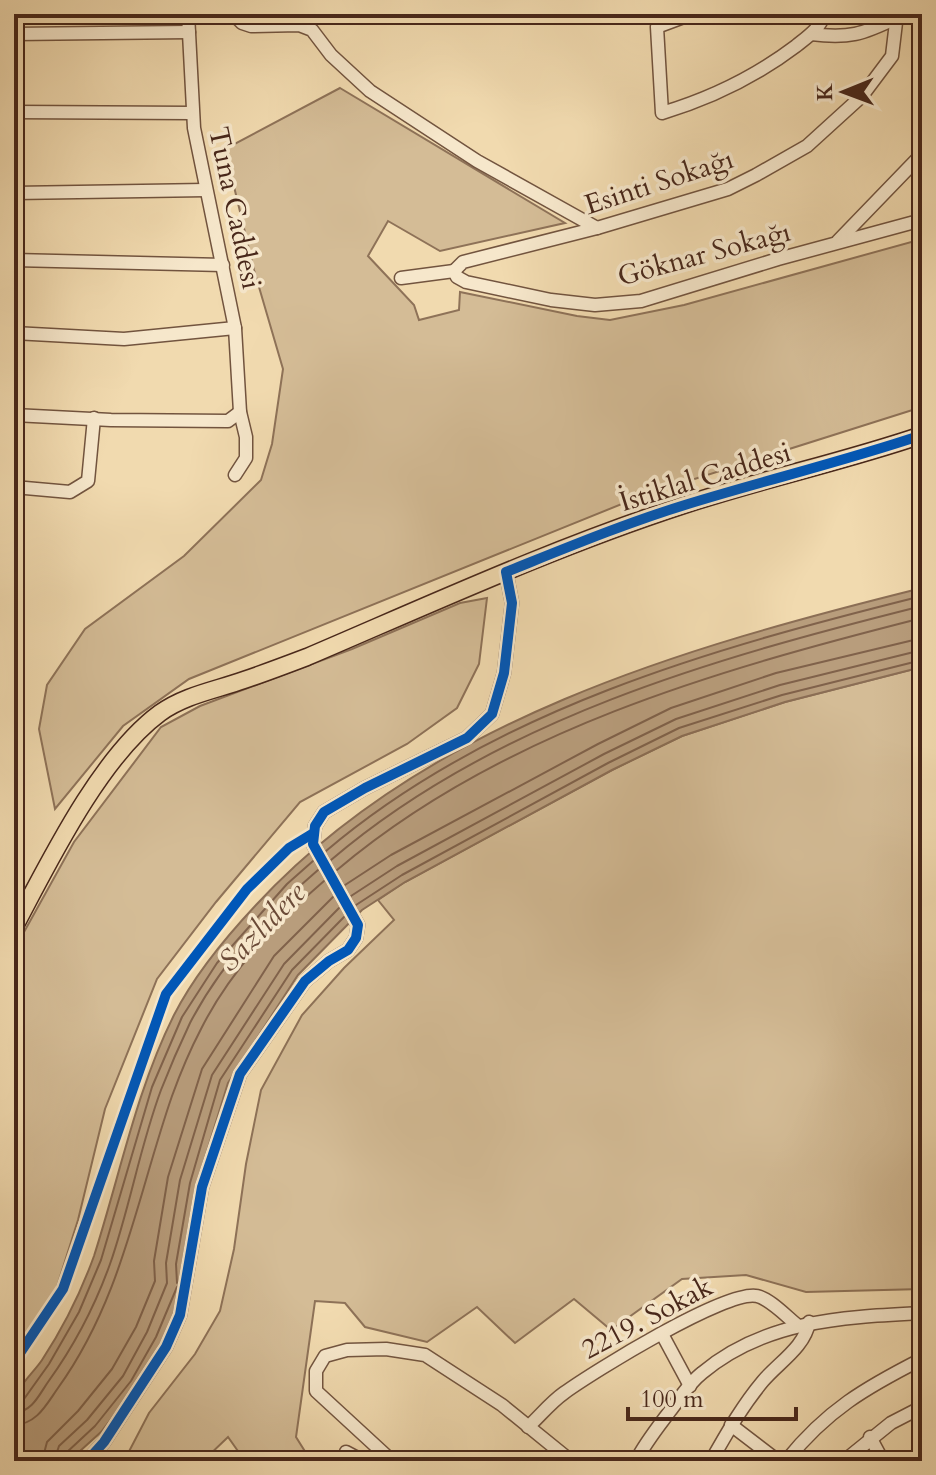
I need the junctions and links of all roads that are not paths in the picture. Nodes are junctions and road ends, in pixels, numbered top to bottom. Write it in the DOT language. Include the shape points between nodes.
graph roads {
  1 [pos="188,14"];
  2 [pos="233,14"];
  3 [pos="692,14"];
  4 [pos="824,14"];
  5 [pos="897,16"];
  6 [pos="189,32"];
  7 [pos="14,34"];
  8 [pos="811,34"];
  9 [pos="14,112"];
  10 [pos="192,113"];
  11 [pos="922,154"];
  12 [pos="206,190"];
  13 [pos="14,193"];
  14 [pos="922,220"];
  15 [pos="597,228"];
  16 [pos="836,243"];
  17 [pos="14,260"];
  18 [pos="223,265"];
  19 [pos="454,271"];
  20 [pos="401,278"];
  21 [pos="235,328"];
  22 [pos="14,333"];
  23 [pos="240,412"];
  24 [pos="14,415"];
  25 [pos="94,418"];
  26 [pos="922,435"];
  27 [pos="235,475"];
  28 [pos="14,487"];
  29 [pos="506,572"];
  30 [pos="14,928"];
  31 [pos="922,1313"];
  32 [pos="803,1323"];
  33 [pos="662,1334"];
  34 [pos="922,1359"];
  35 [pos="690,1386"];
  36 [pos="922,1407"];
  37 [pos="731,1425"];
  38 [pos="528,1427"];
  39 [pos="870,1437"];
  40 [pos="346,1452"];
  41 [pos="87,1461"];
  42 [pos="363,1461"];
  43 [pos="392,1461"];
  44 [pos="571,1461"];
  45 [pos="636,1461"];
  46 [pos="711,1461"];
  47 [pos="778,1461"];
  48 [pos="786,1461"];
  49 [pos="844,1461"];
  50 [pos="883,1461"];
  1 -- 6 [label="street, Tuna Caddesi"];
  2 -- 15 [label="street" via="251,26 299,25 312,30 370,91 477,161"];
  3 -- 8 [label="street" via="657,27 662,113 741,83"];
  4 -- 8 [label="street"];
  5 -- 8 [label="street" via="866,33"];
  5 -- 15 [label="street, Esinti Sokağı" via="886,66 862,96 807,146 728,189"];
  6 -- 7 [label="street"];
  6 -- 10 [label="street, Tuna Caddesi"];
  9 -- 10 [label="street"];
  10 -- 12 [label="street, Tuna Caddesi"];
  11 -- 16 [label="street"];
  12 -- 13 [label="street"];
  12 -- 18 [label="street, Tuna Caddesi"];
  14 -- 16 [label="street, Göknar Sokağı"];
  15 -- 19 [label="street, Esinti Sokağı" via="463,262"];
  16 -- 19 [label="street, Göknar Sokağı" via="641,301 595,305 466,282"];
  17 -- 18 [label="street"];
  18 -- 21 [label="street, Tuna Caddesi"];
  19 -- 20 [label="street, Esinti Sokağı"];
  21 -- 22 [label="street" via="124,339"];
  21 -- 23 [label="street, Tuna Caddesi"];
  23 -- 25 [label="street" via="228,421"];
  23 -- 27 [label="street, Tuna Caddesi" via="246,458"];
  24 -- 25 [label="street"];
  25 -- 28 [label="street" via="88,481 70,492"];
  26 -- 29 [label="main road, İstiklal Caddesi" via="686,504"];
  29 -- 30 [label="main road, İstiklal Caddesi" via="159,714 124,748 78,812"];
  29 -- 41 [label="street" via="512,603 504,673 492,714 467,738 324,812 315,826 313,844 358,925 356,938 348,950 305,981 240,1074 202,1187 180,1315 166,1347"];
  31 -- 32 [label="street"];
  32 -- 33 [label="street, 2219. Sokak" via="758,1296 739,1296"];
  32 -- 35 [label="street" via="745,1344"];
  32 -- 37 [label="street" via="802,1339"];
  33 -- 35 [label="street"];
  33 -- 38 [label="street, 2219. Sokak" via="561,1395"];
  34 -- 48 [label="street" via="831,1412"];
  35 -- 45 [label="street"];
  36 -- 39 [label="street"];
  37 -- 46 [label="street"];
  37 -- 47 [label="street"];
  38 -- 43 [label="street" via="425,1355 386,1349 325,1356 316,1371 316,1391"];
  38 -- 44 [label="street"];
  39 -- 49 [label="street"];
  39 -- 50 [label="street"];
  40 -- 42 [label="street"];
}
